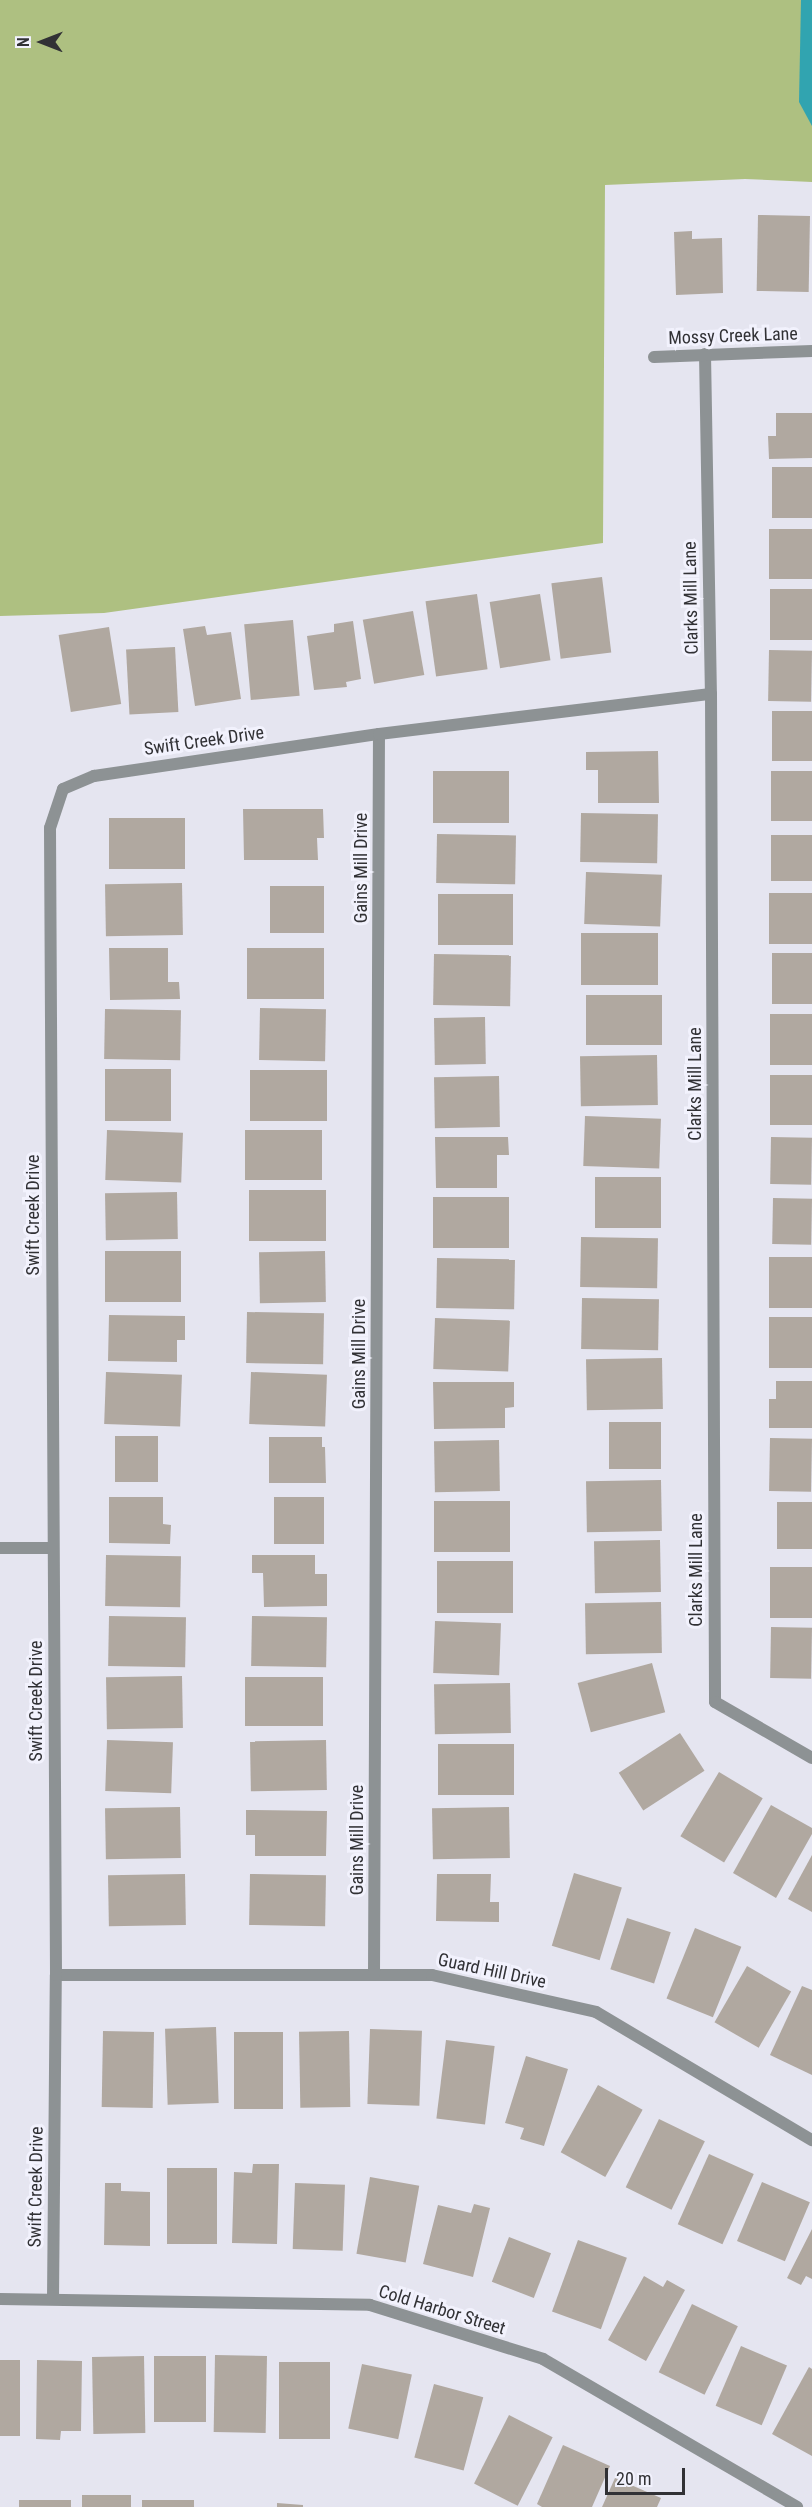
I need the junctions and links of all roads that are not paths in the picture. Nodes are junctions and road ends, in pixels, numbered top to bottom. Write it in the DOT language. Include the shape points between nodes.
graph roads {
  1 [pos="812,351"];
  2 [pos="705,354"];
  3 [pos="654,357"];
  4 [pos="711,694"];
  5 [pos="380,734"];
  6 [pos="0,1548"];
  7 [pos="53,1548"];
  8 [pos="812,1758"];
  9 [pos="56,1975"];
  10 [pos="374,1975"];
  11 [pos="812,2140"];
  12 [pos="0,2298"];
  13 [pos="53,2299"];
  14 [pos="797,2507"];
  1 -- 2 [label="street, Mossy Creek Lane"];
  2 -- 3 [label="street, Mossy Creek Lane"];
  2 -- 4 [label="street, Clarks Mill Lane"];
  4 -- 5 [label="street, Swift Creek Drive"];
  4 -- 8 [label="street, Clarks Mill Lane" via="715,1702"];
  5 -- 7 [label="street, Swift Creek Drive" via="94,776 63,789 50,828"];
  5 -- 10 [label="street, Gains Mill Drive"];
  6 -- 7 [label="street"];
  7 -- 9 [label="street, Swift Creek Drive"];
  9 -- 10 [label="street, Guard Hill Drive"];
  9 -- 13 [label="street, Swift Creek Drive"];
  10 -- 11 [label="street, Guard Hill Drive" via="432,1975 596,2012"];
  12 -- 13 [label="street, Cold Harbor Street"];
  13 -- 14 [label="street, Cold Harbor Street" via="370,2305 543,2359"];
}
